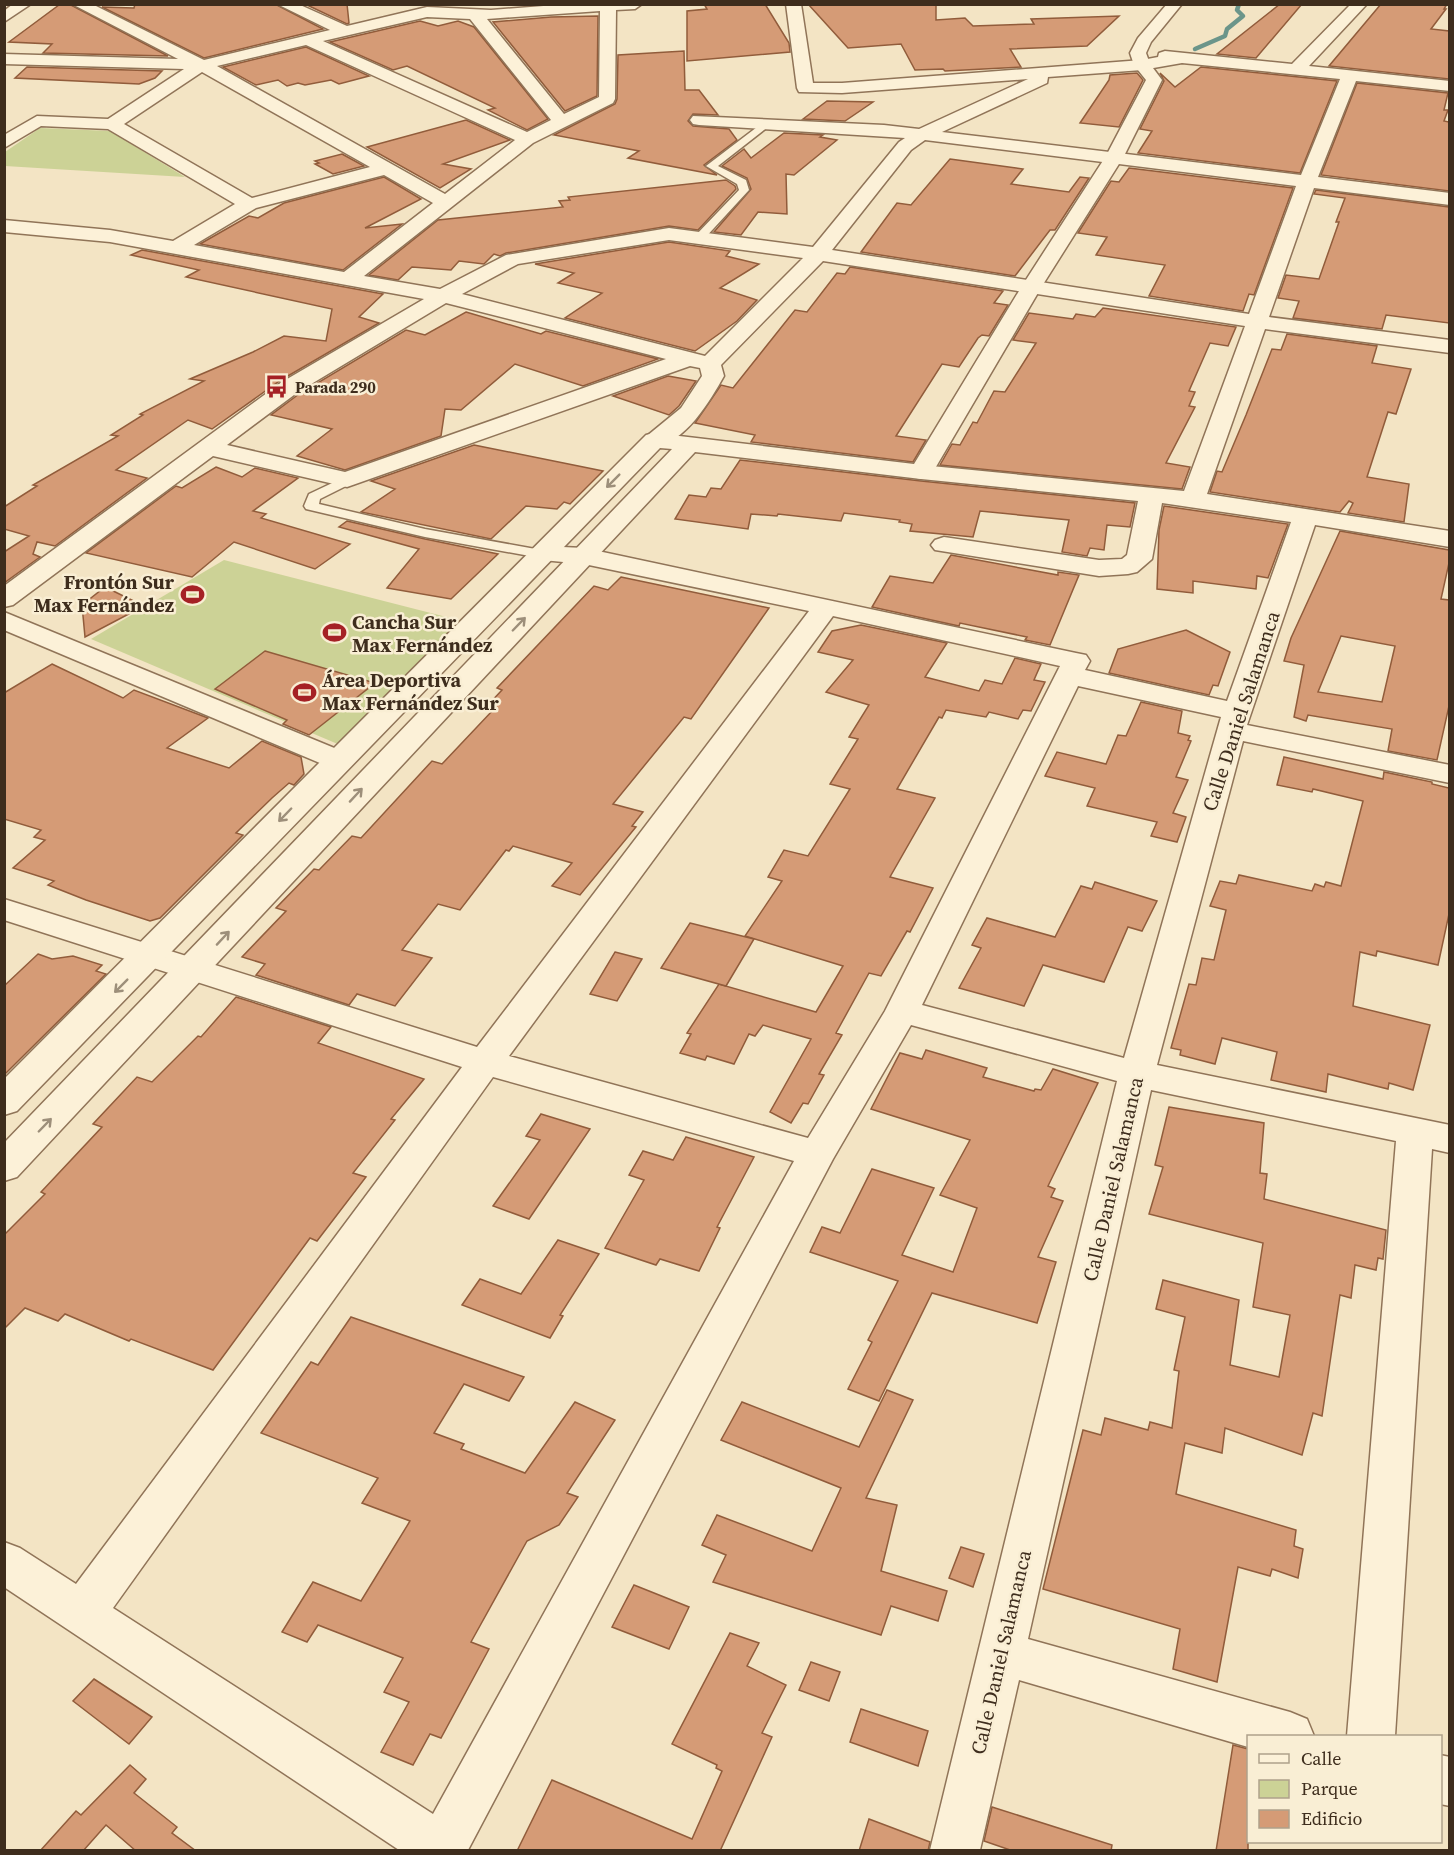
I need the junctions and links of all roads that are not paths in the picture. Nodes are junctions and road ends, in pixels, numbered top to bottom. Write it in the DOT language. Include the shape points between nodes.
graph roads {
  1 [pos="24,4"];
  2 [pos="112,4"];
  3 [pos="284,4"];
  4 [pos="635,4"];
  5 [pos="793,4"];
  6 [pos="1175,4"];
  7 [pos="1360,4"];
  8 [pos="83,7"];
  9 [pos="608,7"];
  10 [pos="423,8"];
  11 [pos="488,11"];
  12 [pos="4,18"];
  13 [pos="345,31"];
  14 [pos="308,40"];
  15 [pos="4,59"];
  16 [pos="1140,59"];
  17 [pos="201,65"];
  18 [pos="1297,69"];
  19 [pos="1056,71"];
  20 [pos="1350,75"];
  21 [pos="1449,86"];
  22 [pos="4,119"];
  23 [pos="699,120"];
  24 [pos="37,121"];
  25 [pos="561,122"];
  26 [pos="768,123"];
  27 [pos="112,124"];
  28 [pos="923,134"];
  29 [pos="527,139"];
  30 [pos="4,143"];
  31 [pos="1115,156"];
  32 [pos="385,169"];
  33 [pos="1306,182"];
  34 [pos="1449,199"];
  35 [pos="445,202"];
  36 [pos="249,204"];
  37 [pos="4,226"];
  38 [pos="699,238"];
  39 [pos="174,249"];
  40 [pos="818,254"];
  41 [pos="346,280"];
  42 [pos="1032,286"];
  43 [pos="443,296"];
  44 [pos="1255,321"];
  45 [pos="1449,347"];
  46 [pos="700,361"];
  47 [pos="654,440"];
  48 [pos="690,444"];
  49 [pos="210,448"];
  50 [pos="921,472"];
  51 [pos="347,480"];
  52 [pos="1151,495"];
  53 [pos="1193,499"];
  54 [pos="1305,517"];
  55 [pos="1449,539"];
  56 [pos="944,545"];
  57 [pos="541,554"];
  58 [pos="584,556"];
  59 [pos="4,599"];
  60 [pos="825,608"];
  61 [pos="4,620"];
  62 [pos="1068,675"];
  63 [pos="1235,721"];
  64 [pos="338,760"];
  65 [pos="1449,774"];
  66 [pos="4,909"];
  67 [pos="150,957"];
  68 [pos="192,971"];
  69 [pos="902,1011"];
  70 [pos="484,1062"];
  71 [pos="1137,1074"];
  72 [pos="4,1102"];
  73 [pos="1432,1135"];
  74 [pos="817,1154"];
  75 [pos="4,1167"];
  76 [pos="4,1562"];
  77 [pos="82,1613"];
  78 [pos="1000,1653"];
  79 [pos="1283,1735"];
  80 [pos="1371,1735"];
  81 [pos="442,1850"];
  82 [pos="955,1851"];
  1 -- 12 [label="street"];
  2 -- 8 [label="street"];
  3 -- 13 [label="street"];
  4 -- 9 [label="street"];
  5 -- 19 [label="street" via="805,88"];
  6 -- 16 [label="street" via="1144,41"];
  7 -- 18 [label="street"];
  8 -- 17 [label="street"];
  9 -- 11 [label="street"];
  9 -- 25 [label="street" via="607,99"];
  10 -- 11 [label="street"];
  10 -- 13 [label="street"];
  11 -- 25 [label="street"];
  13 -- 14 [label="street"];
  14 -- 17 [label="street"];
  14 -- 29 [label="street"];
  15 -- 17 [label="street"];
  16 -- 18 [label="street" via="1186,57"];
  16 -- 19 [label="street"];
  16 -- 31 [label="street" via="1154,80"];
  17 -- 27 [label="street"];
  17 -- 32 [label="street"];
  18 -- 20 [label="street"];
  19 -- 28 [label="street"];
  20 -- 21 [label="street"];
  20 -- 33 [label="street"];
  22 -- 24 [label="street"];
  23 -- 26 [label="street"];
  24 -- 27 [label="street"];
  24 -- 30 [label="street"];
  25 -- 29 [label="street"];
  26 -- 28 [label="street"];
  26 -- 38 [label="lane" via="711,166 742,182 744,190"];
  27 -- 36 [label="street"];
  28 -- 31 [label="street"];
  28 -- 40 [label="street" via="905,146"];
  29 -- 35 [label="street"];
  31 -- 33 [label="street"];
  31 -- 42 [label="street"];
  32 -- 35 [label="street"];
  32 -- 36 [label="street"];
  33 -- 34 [label="street"];
  33 -- 44 [label="street"];
  35 -- 41 [label="street"];
  36 -- 39 [label="street"];
  37 -- 39 [label="street" via="111,236"];
  38 -- 40 [label="street"];
  38 -- 43 [label="street" via="669,234 513,259"];
  39 -- 41 [label="street"];
  40 -- 42 [label="street"];
  40 -- 46 [label="street"];
  41 -- 43 [label="street"];
  42 -- 44 [label="street"];
  42 -- 50 [label="street"];
  43 -- 46 [label="street"];
  43 -- 49 [label="street" via="290,387"];
  44 -- 45 [label="street"];
  44 -- 53 [label="street"];
  46 -- 47 [label="street" via="713,376 689,414 674,430"];
  46 -- 51 [label="street"];
  47 -- 48 [label="street"];
  47 -- 57 [label="street, one-way"];
  48 -- 50 [label="street"];
  48 -- 58 [label="street"];
  49 -- 51 [label="street"];
  49 -- 59 [label="street"];
  50 -- 52 [label="street"];
  51 -- 57 [label="lane" via="314,497 311,506 425,533"];
  52 -- 53 [label="street"];
  52 -- 56 [label="street" via="1139,559 1128,566 1099,568"];
  53 -- 54 [label="street"];
  54 -- 55 [label="street"];
  54 -- 63 [label="street, Calle Daniel Salamanca"];
  57 -- 58 [label="street"];
  57 -- 64 [label="street"];
  58 -- 60 [label="street"];
  68 -- 58 [label="street, one-way"];
  60 -- 62 [label="street" via="1076,662"];
  60 -- 70 [label="street"];
  61 -- 64 [label="street"];
  62 -- 63 [label="street"];
  62 -- 69 [label="street"];
  63 -- 65 [label="street"];
  63 -- 71 [label="street, Calle Daniel Salamanca"];
  64 -- 67 [label="street, one-way"];
  66 -- 67 [label="street"];
  67 -- 68 [label="street"];
  67 -- 72 [label="street, one-way"];
  68 -- 70 [label="street"];
  75 -- 68 [label="street, one-way"];
  69 -- 71 [label="street"];
  69 -- 74 [label="street"];
  70 -- 74 [label="street"];
  70 -- 77 [label="street"];
  71 -- 73 [label="street"];
  71 -- 78 [label="street, Calle Daniel Salamanca"];
  73 -- 80 [label="street"];
  74 -- 81 [label="street"];
  76 -- 77 [label="street"];
  77 -- 81 [label="street"];
  78 -- 79 [label="street"];
  78 -- 82 [label="street, Calle Daniel Salamanca"];
}
